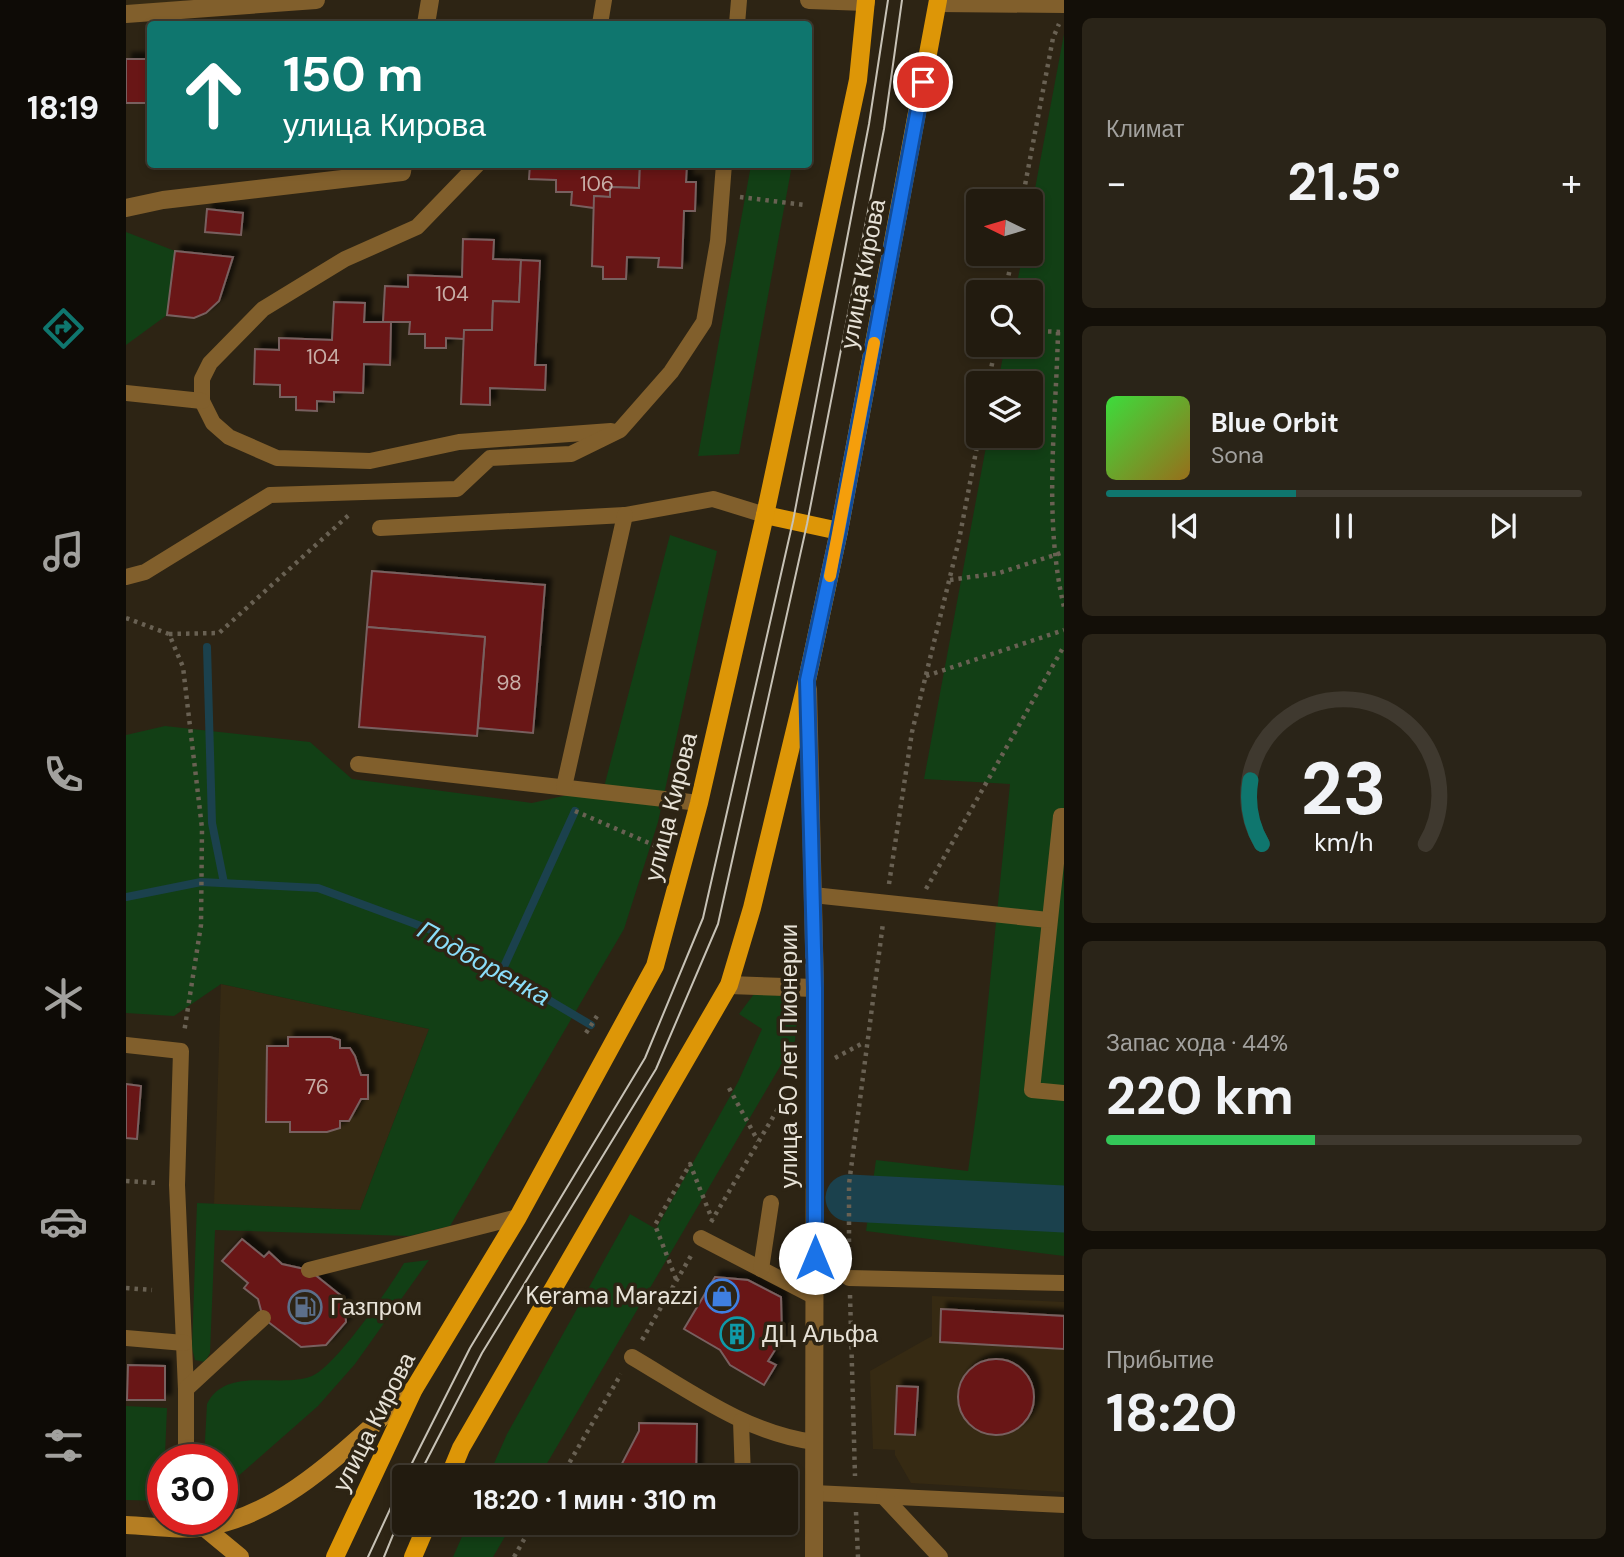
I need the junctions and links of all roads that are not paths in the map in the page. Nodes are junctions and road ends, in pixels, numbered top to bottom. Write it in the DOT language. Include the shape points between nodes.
graph roads {
  1 [pos="316,0"];
  2 [pos="430,0"];
  3 [pos="604,0"];
  4 [pos="739,0"];
  5 [pos="809,0"];
  6 [pos="866,1"];
  7 [pos="938,1"];
  8 [pos="1063,9"];
  9 [pos="126,14"];
  10 [pos="426,21"];
  11 [pos="600,21"];
  12 [pos="737,21"];
  13 [pos="402,168"];
  14 [pos="474,168"];
  15 [pos="724,168"];
  16 [pos="126,208"];
  17 [pos="126,393"];
  18 [pos="202,401"];
  19 [pos="620,430"];
  20 [pos="625,515"];
  21 [pos="765,515"];
  22 [pos="380,528"];
  23 [pos="839,531"];
  24 [pos="126,577"];
  25 [pos="807,680"];
  26 [pos="358,764"];
  27 [pos="564,787"];
  28 [pos="699,803"];
  29 [pos="1064,816"];
  30 [pos="813,895"];
  31 [pos="1048,920"];
  32 [pos="729,985"];
  33 [pos="815,988"];
  34 [pos="126,1045"];
  35 [pos="1064,1093"];
  36 [pos="771,1203"];
  37 [pos="518,1217"];
  38 [pos="701,1238"];
  39 [pos="761,1269"];
  40 [pos="309,1270"];
  41 [pos="849,1278"];
  42 [pos="1064,1283"];
  43 [pos="815,1297"];
  44 [pos="263,1318"];
  45 [pos="126,1338"];
  46 [pos="184,1343"];
  47 [pos="632,1357"];
  48 [pos="186,1389"];
  49 [pos="414,1389"];
  50 [pos="741,1421"];
  51 [pos="814,1442"];
  52 [pos="186,1444"];
  53 [pos="454,1465"];
  54 [pos="743,1465"];
  55 [pos="814,1493"];
  56 [pos="884,1497"];
  57 [pos="1064,1505"];
  58 [pos="238,1519"];
  59 [pos="147,1524"];
  60 [pos="126,1525"];
  61 [pos="213,1535"];
  62 [pos="422,1535"];
  63 [pos="240,1557"];
  64 [pos="335,1557"];
  65 [pos="413,1557"];
  66 [pos="814,1557"];
  67 [pos="940,1557"];
  1 -- 9 [label="street"];
  2 -- 10 [label="street"];
  3 -- 11 [label="lane"];
  4 -- 12 [label="lane"];
  5 -- 6 [label="street"];
  6 -- 21 [label="main road, улица Кирова" via="858,80"];
  7 -- 8 [label="street"];
  7 -- 23 [label="main road, улица Кирова"];
  13 -- 16 [label="street" via="402,172"];
  14 -- 18 [label="lane" via="417,227 345,258 263,309 210,363 202,379"];
  15 -- 19 [label="lane" via="718,241 704,322 671,372"];
  17 -- 18 [label="lane"];
  18 -- 19 [label="lane" via="213,423 229,437 276,458 370,461 459,442"];
  19 -- 24 [label="lane" via="570,454 490,458 457,489 270,495 145,572"];
  20 -- 21 [label="lane" via="713,499"];
  20 -- 22 [label="lane"];
  20 -- 27 [label="lane"];
  21 -- 23 [label="main road"];
  21 -- 28 [label="main road, улица Кирова"];
  23 -- 25 [label="main road, улица Кирова"];
  25 -- 30 [label="street, улица 50 лет Пионерии"];
  25 -- 32 [label="main road, улица Кирова"];
  26 -- 27 [label="lane"];
  27 -- 28 [label="lane"];
  28 -- 37 [label="main road, улица Кирова" via="654,966"];
  29 -- 31 [label="lane"];
  30 -- 31 [label="lane"];
  30 -- 33 [label="street, улица 50 лет Пионерии"];
  31 -- 35 [label="lane" via="1032,1090"];
  32 -- 33 [label="street"];
  32 -- 53 [label="main road, улица Кирова"];
  33 -- 43 [label="street, улица 50 лет Пионерии"];
  34 -- 46 [label="lane" via="181,1051 177,1185"];
  36 -- 39 [label="lane"];
  37 -- 40 [label="lane"];
  37 -- 49 [label="main road, улица Кирова"];
  38 -- 39 [label="lane"];
  39 -- 43 [label="lane"];
  41 -- 42 [label="lane"];
  43 -- 51 [label="street, улица 50 лет Пионерии"];
  44 -- 48 [label="lane"];
  45 -- 46 [label="lane"];
  46 -- 48 [label="lane"];
  47 -- 50 [label="lane"];
  48 -- 52 [label="lane"];
  49 -- 58 [label="street" via="291,1493"];
  49 -- 64 [label="main road, улица Кирова"];
  50 -- 51 [label="lane" via="782,1438"];
  50 -- 54 [label="lane"];
  51 -- 55 [label="street, улица 50 лет Пионерии"];
  55 -- 56 [label="lane"];
  55 -- 66 [label="street, улица 50 лет Пионерии"];
  56 -- 57 [label="lane"];
  56 -- 67 [label="lane"];
  59 -- 60 [label="street"];
  61 -- 63 [label="street"];
  62 -- 65 [label="main road"];
}
